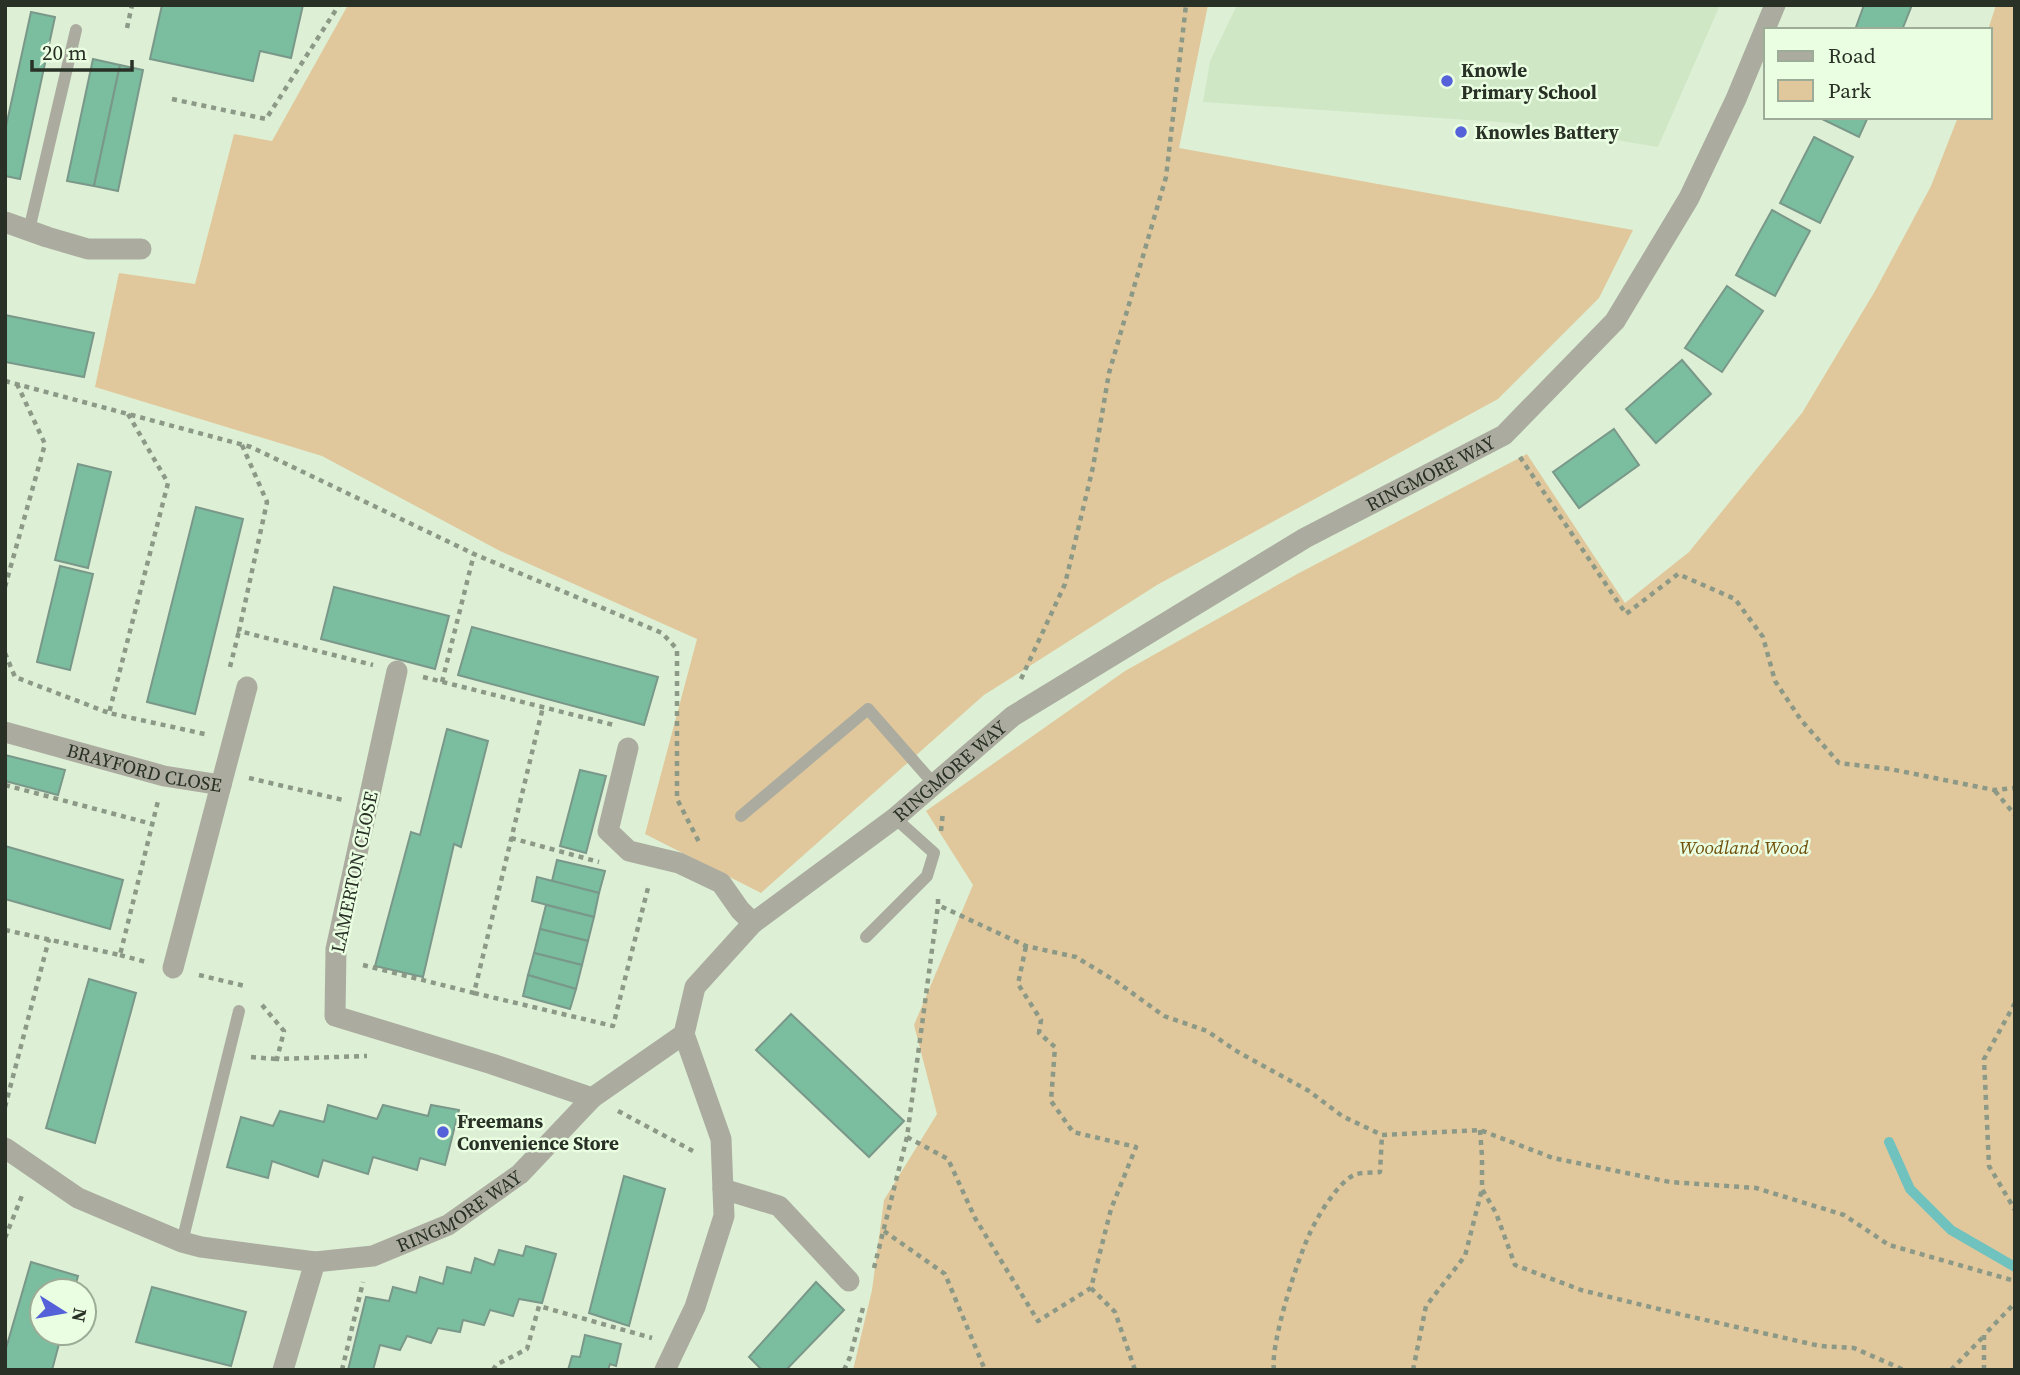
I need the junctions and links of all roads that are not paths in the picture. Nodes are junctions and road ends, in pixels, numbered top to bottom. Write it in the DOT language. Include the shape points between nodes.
graph roads {
  1 [pos="1775,5"];
  2 [pos="1765,28"];
  3 [pos="76,30"];
  4 [pos="1764,32"];
  5 [pos="5,222"];
  6 [pos="29,230"];
  7 [pos="141,249"];
  8 [pos="397,671"];
  9 [pos="247,687"];
  10 [pos="5,732"];
  11 [pos="628,748"];
  12 [pos="222,778"];
  13 [pos="941,778"];
  14 [pos="741,816"];
  15 [pos="895,818"];
  16 [pos="753,923"];
  17 [pos="866,936"];
  18 [pos="173,968"];
  19 [pos="239,1011"];
  20 [pos="684,1034"];
  21 [pos="592,1098"];
  22 [pos="5,1147"];
  23 [pos="723,1189"];
  24 [pos="182,1242"];
  25 [pos="315,1262"];
  26 [pos="849,1281"];
  27 [pos="283,1370"];
  28 [pos="665,1370"];
  1 -- 2 [label="street, RINGMORE WAY"];
  3 -- 6 [label="lane"];
  4 -- 13 [label="street, RINGMORE WAY" via="1689,198 1615,321 1504,435 1293,545 1013,716"];
  5 -- 6 [label="street"];
  6 -- 7 [label="street" via="88,249"];
  8 -- 21 [label="street, LAMERTON CLOSE" via="336,958 335,1016"];
  9 -- 12 [label="street"];
  10 -- 12 [label="street, BRAYFORD CLOSE" via="164,776"];
  11 -- 16 [label="street" via="608,831 629,851 679,863 721,883"];
  12 -- 18 [label="street, BRAYFORD CLOSE"];
  13 -- 14 [label="lane" via="869,709"];
  13 -- 15 [label="street, RINGMORE WAY"];
  15 -- 16 [label="street, RINGMORE WAY"];
  15 -- 17 [label="lane" via="934,853 927,876"];
  16 -- 20 [label="street, RINGMORE WAY" via="695,987"];
  19 -- 24 [label="lane"];
  20 -- 21 [label="street, RINGMORE WAY"];
  20 -- 23 [label="street" via="721,1139"];
  21 -- 25 [label="street, RINGMORE WAY" via="520,1174 448,1225 369,1256"];
  22 -- 24 [label="street, RINGMORE WAY" via="78,1199"];
  23 -- 26 [label="street" via="779,1206"];
  23 -- 28 [label="street" via="724,1216 695,1307"];
  24 -- 25 [label="street, RINGMORE WAY"];
  25 -- 27 [label="street"];
}
